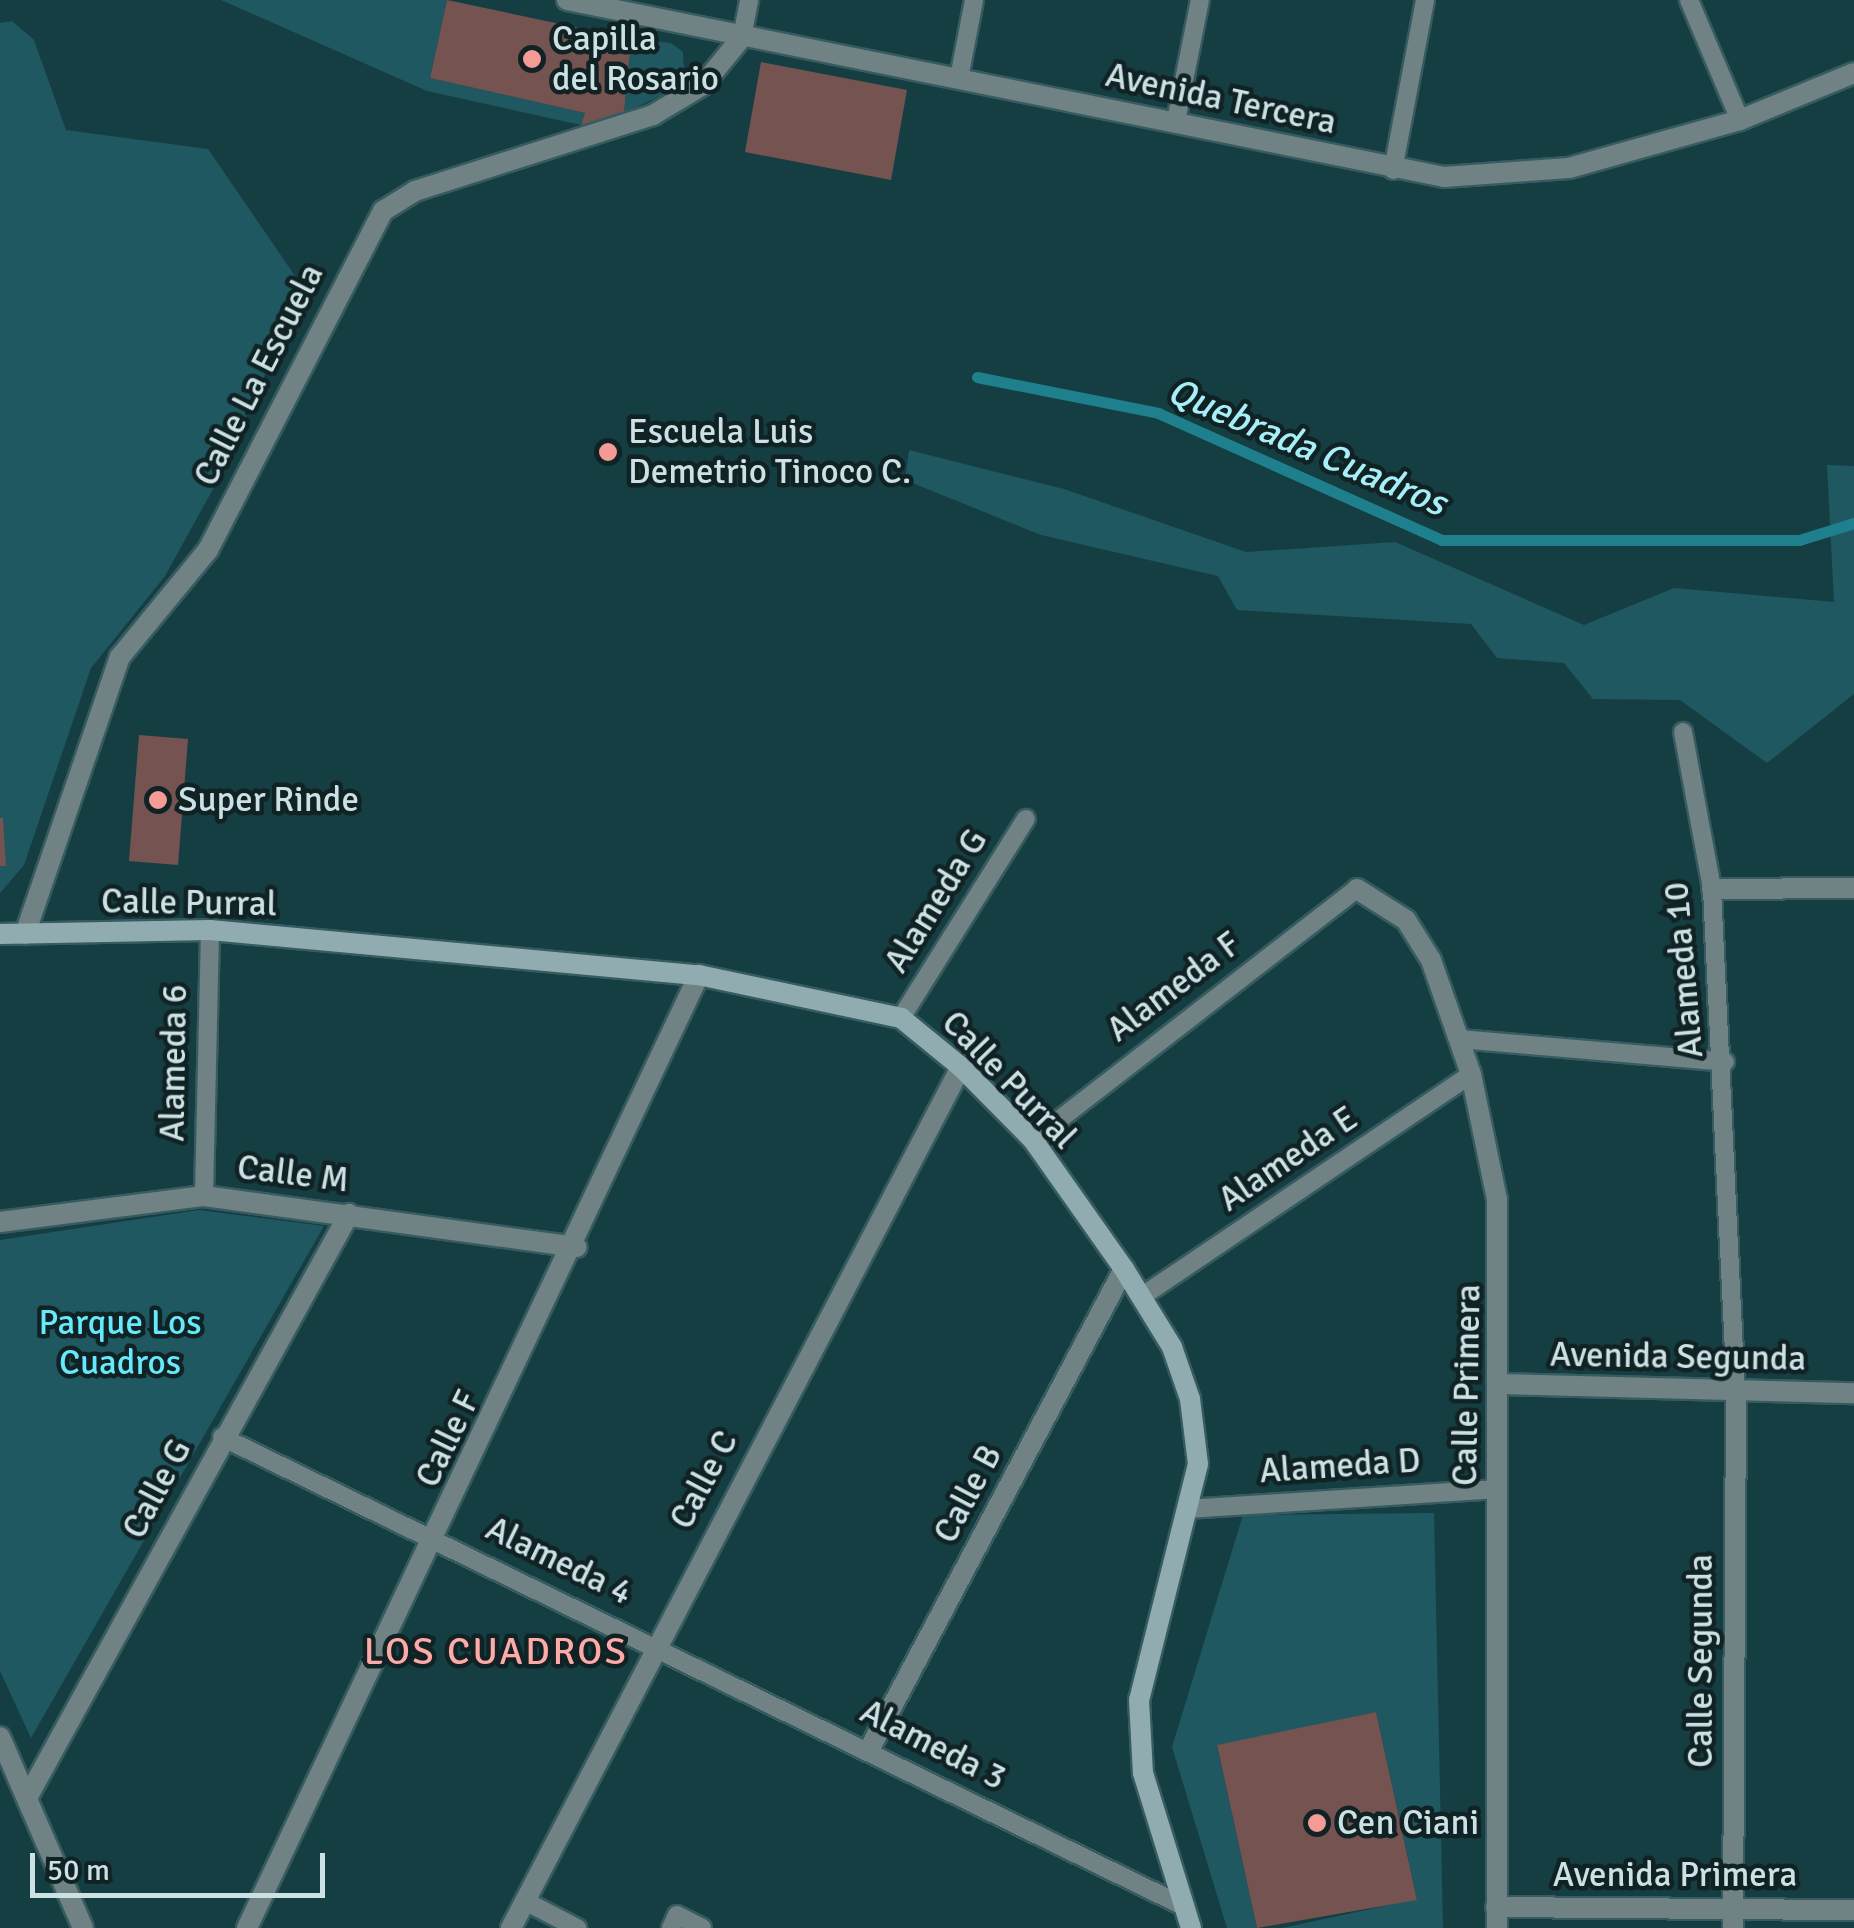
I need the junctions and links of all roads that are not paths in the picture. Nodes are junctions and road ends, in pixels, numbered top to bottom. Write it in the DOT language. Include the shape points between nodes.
graph roads {
  1 [pos="567,0"];
  2 [pos="749,0"];
  3 [pos="974,0"];
  4 [pos="1200,0"];
  5 [pos="1425,0"];
  6 [pos="1689,0"];
  7 [pos="742,37"];
  8 [pos="1854,73"];
  9 [pos="959,78"];
  10 [pos="1740,120"];
  11 [pos="1176,121"];
  12 [pos="1394,170"];
  13 [pos="1683,732"];
  14 [pos="1026,818"];
  15 [pos="1854,888"];
  16 [pos="1356,889"];
  17 [pos="1712,889"];
  18 [pos="210,930"];
  19 [pos="0,934"];
  20 [pos="24,934"];
  21 [pos="699,975"];
  22 [pos="901,1018"];
  23 [pos="1459,1039"];
  24 [pos="1725,1062"];
  25 [pos="961,1066"];
  26 [pos="1471,1074"];
  27 [pos="1033,1140"];
  28 [pos="204,1196"];
  29 [pos="349,1214"];
  30 [pos="0,1222"];
  31 [pos="577,1246"];
  32 [pos="1124,1269"];
  33 [pos="1141,1297"];
  34 [pos="1501,1384"];
  35 [pos="1854,1393"];
  36 [pos="1736,1394"];
  37 [pos="222,1437"];
  38 [pos="1497,1489"];
  39 [pos="1188,1508"];
  40 [pos="436,1538"];
  41 [pos="654,1643"];
  42 [pos="0,1737"];
  43 [pos="870,1748"];
  44 [pos="27,1798"];
  45 [pos="525,1901"];
  46 [pos="1183,1906"];
  47 [pos="1732,1906"];
  48 [pos="1854,1910"];
  49 [pos="1497,1918"];
  50 [pos="83,1928"];
  51 [pos="248,1928"];
  52 [pos="512,1928"];
  53 [pos="577,1928"];
  54 [pos="670,1928"];
  55 [pos="702,1928"];
  56 [pos="1191,1928"];
  57 [pos="1733,1928"];
  1 -- 7 [label="street, Avenida Tercera"];
  2 -- 7 [label="lane"];
  3 -- 9 [label="lane"];
  4 -- 11 [label="lane"];
  5 -- 12 [label="lane"];
  6 -- 10 [label="lane"];
  7 -- 9 [label="street, Avenida Tercera"];
  7 -- 20 [label="street, Calle La Escuela" via="703,85 653,114 416,191 384,211 208,550 120,657"];
  8 -- 10 [label="street, Avenida Tercera"];
  9 -- 11 [label="street, Avenida Tercera"];
  10 -- 12 [label="street, Avenida Tercera" via="1568,168 1504,177"];
  11 -- 12 [label="street, Avenida Tercera"];
  13 -- 17 [label="lane, Alameda 10"];
  14 -- 22 [label="lane, Alameda G"];
  15 -- 17 [label="street"];
  16 -- 23 [label="street, Calle Primera" via="1406,920"];
  16 -- 27 [label="lane, Alameda F"];
  17 -- 24 [label="lane, Alameda 10"];
  18 -- 20 [label="street, Calle Purral"];
  18 -- 21 [label="street, Calle Purral"];
  18 -- 28 [label="lane, Alameda 6"];
  19 -- 20 [label="street, Calle Purral"];
  21 -- 22 [label="street, Calle Purral"];
  21 -- 31 [label="street, Calle F"];
  22 -- 25 [label="street, Calle Purral"];
  23 -- 24 [label="lane"];
  23 -- 26 [label="street, Calle Primera"];
  24 -- 36 [label="lane, Alameda 10"];
  25 -- 27 [label="street, Calle Purral"];
  25 -- 41 [label="street, Calle C"];
  26 -- 33 [label="lane, Alameda E"];
  26 -- 34 [label="street, Calle Primera" via="1497,1200"];
  27 -- 32 [label="street, Calle Purral"];
  28 -- 29 [label="street, Calle M"];
  28 -- 30 [label="street, Calle M"];
  29 -- 31 [label="street, Calle M"];
  29 -- 37 [label="street, Calle G"];
  31 -- 40 [label="street, Calle F"];
  32 -- 33 [label="street, Calle Purral"];
  32 -- 43 [label="street, Calle B"];
  33 -- 39 [label="street, Calle Purral" via="1190,1399 1198,1464"];
  34 -- 36 [label="street, Avenida Segunda"];
  34 -- 38 [label="street, Calle Primera"];
  35 -- 36 [label="street, Avenida Segunda"];
  36 -- 47 [label="street, Calle Segunda"];
  37 -- 40 [label="lane, Alameda 4"];
  37 -- 44 [label="street, Calle G"];
  38 -- 39 [label="lane, Alameda D"];
  38 -- 49 [label="street, Calle Primera"];
  39 -- 46 [label="street, Calle Purral" via="1139,1700 1143,1772"];
  40 -- 41 [label="lane, Alameda 4"];
  40 -- 51 [label="street, Calle F"];
  41 -- 43 [label="lane, Alameda 3"];
  41 -- 45 [label="street, Calle C"];
  42 -- 44 [label="street"];
  43 -- 46 [label="lane, Alameda 3"];
  44 -- 50 [label="street"];
  45 -- 52 [label="street, Calle C"];
  45 -- 53 [label="lane"];
  46 -- 56 [label="street, Calle Purral"];
  47 -- 48 [label="street, Avenida Primera"];
  47 -- 49 [label="street, Avenida Primera"];
  47 -- 57 [label="street, Calle Segunda"];
  54 -- 55 [label="lane" via="677,1915"];
}
